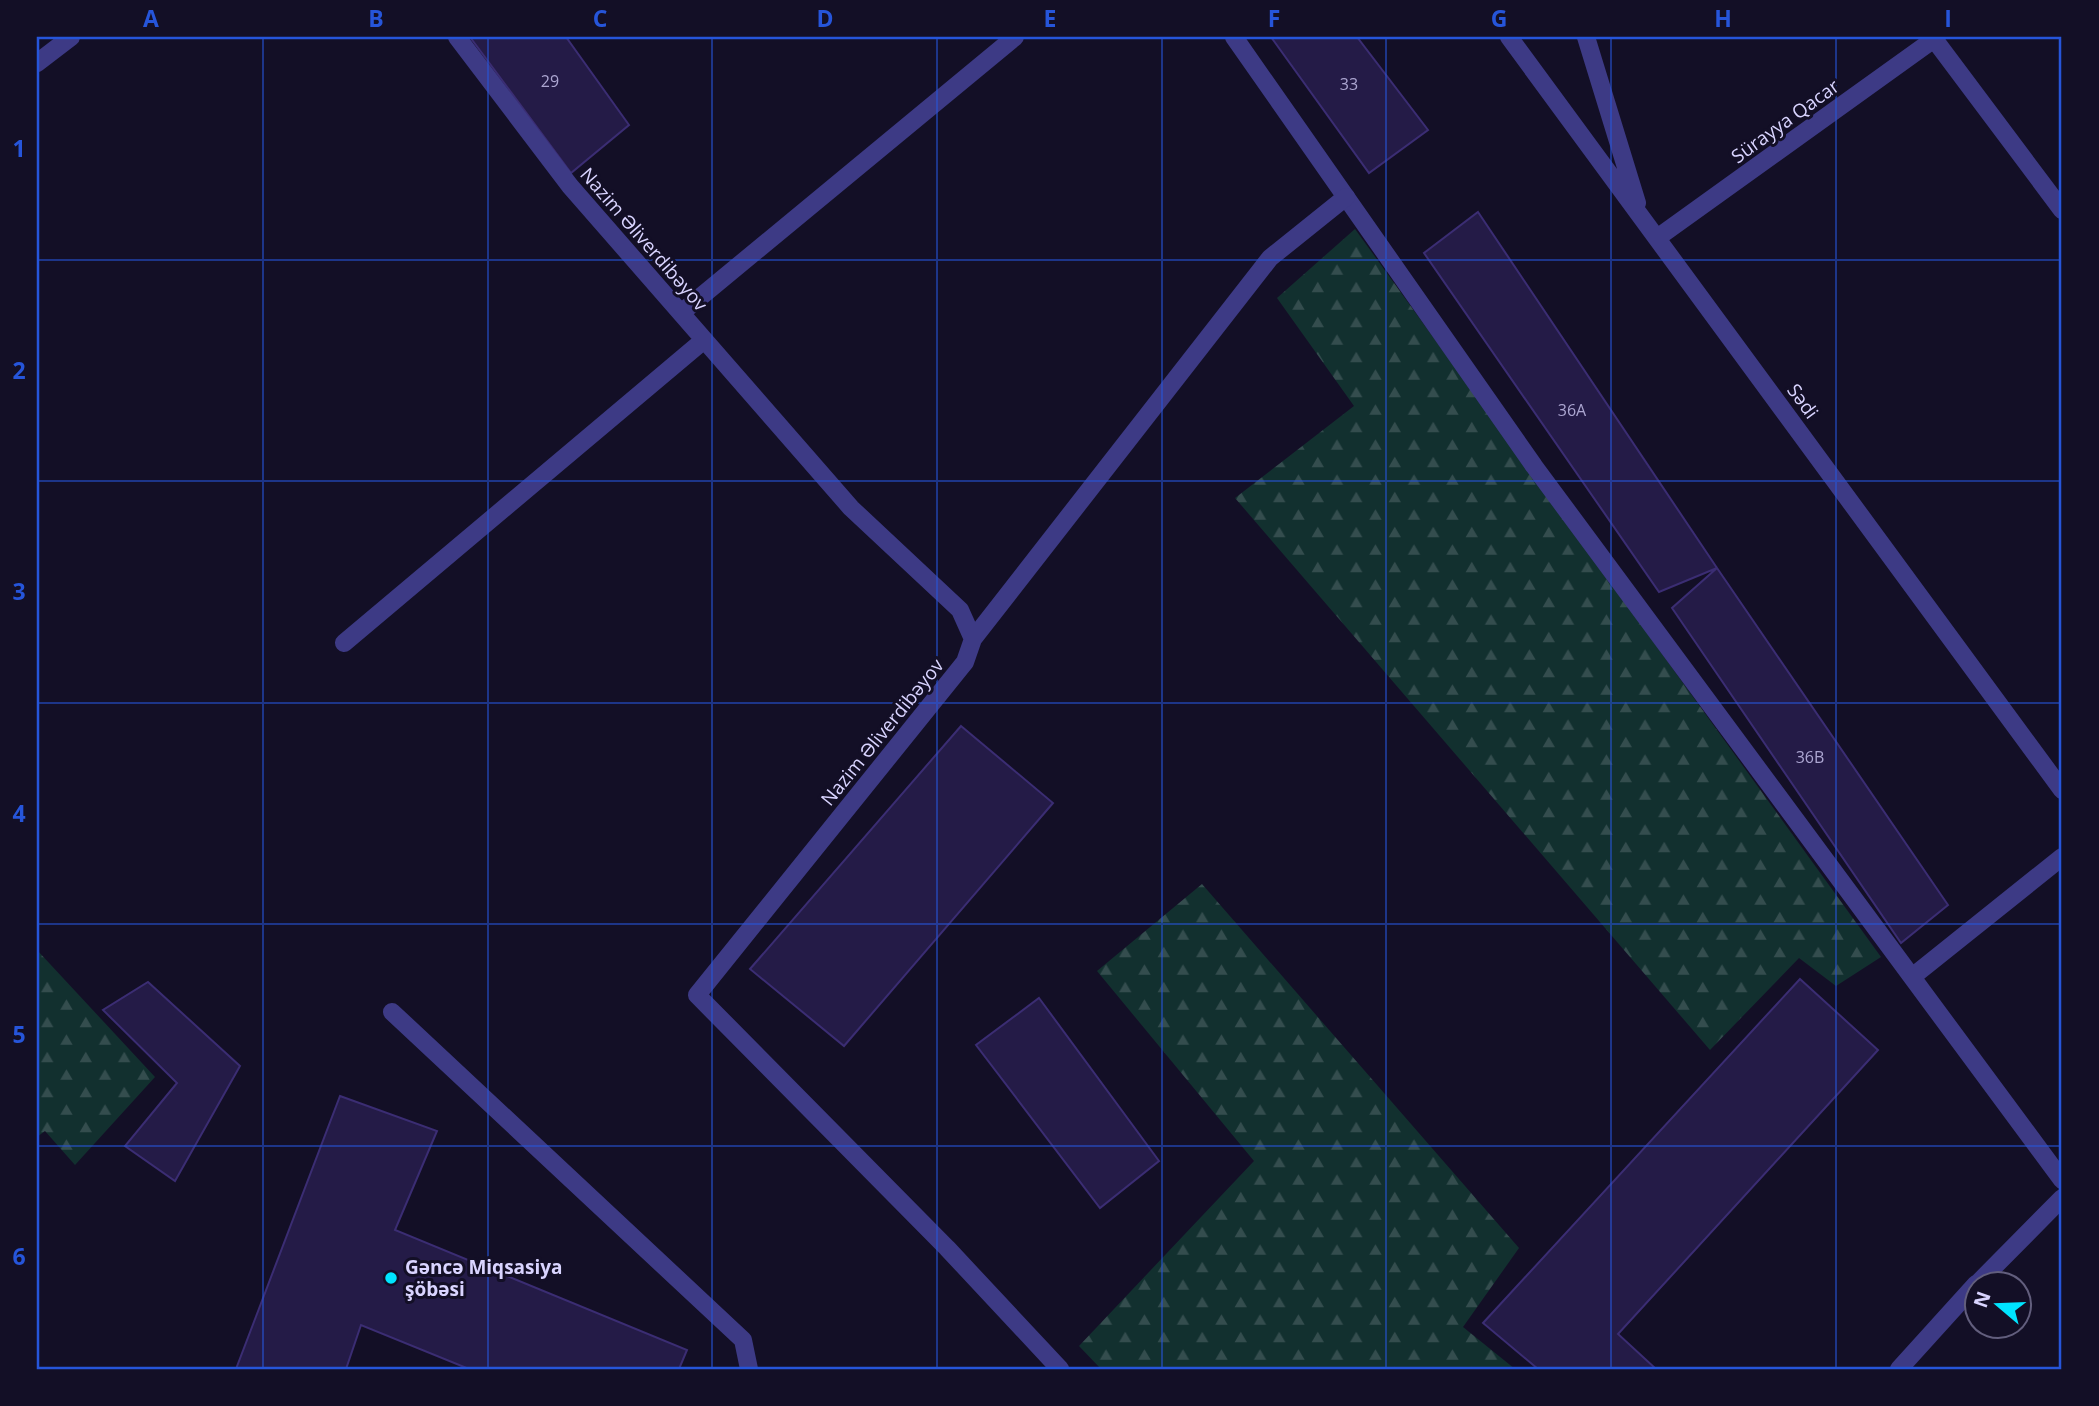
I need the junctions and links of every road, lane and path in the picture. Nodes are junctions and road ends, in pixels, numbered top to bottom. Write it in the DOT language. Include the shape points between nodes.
graph roads {
  1 [pos="71,37"];
  2 [pos="457,37"];
  3 [pos="1015,37"];
  4 [pos="1234,37"];
  5 [pos="1509,37"];
  6 [pos="1586,37"];
  7 [pos="1935,38"];
  8 [pos="37,63"];
  9 [pos="1346,197"];
  10 [pos="2062,210"];
  11 [pos="1641,216"];
  12 [pos="1657,238"];
  13 [pos="681,313"];
  14 [pos="705,340"];
  15 [pos="973,639"];
  16 [pos="344,643"];
  17 [pos="2062,790"];
  18 [pos="2062,858"];
  19 [pos="1912,977"];
  20 [pos="393,1012"];
  21 [pos="2062,1180"];
  22 [pos="2062,1198"];
  23 [pos="1991,1270"];
  24 [pos="1962,1300"];
  25 [pos="749,1369"];
  26 [pos="1060,1369"];
  27 [pos="1899,1369"];
  1 -- 8 [label="street"];
  2 -- 13 [label="street, Nazim Əliverdibəyov" via="570,186"];
  3 -- 13 [label="street"];
  4 -- 9 [label="street"];
  5 -- 11 [label="street, Sədi"];
  6 -- 11 [label="street"];
  7 -- 10 [label="street"];
  7 -- 12 [label="street, Sürayya Qacar"];
  9 -- 15 [label="street" via="1270,258"];
  9 -- 19 [label="street" via="1534,466"];
  11 -- 12 [label="street, Sədi"];
  12 -- 17 [label="street, Sədi"];
  13 -- 14 [label="street, Nazim Əliverdibəyov"];
  14 -- 15 [label="street, Nazim Əliverdibəyov" via="851,508 960,610"];
  14 -- 16 [label="street"];
  15 -- 26 [label="street, Nazim Əliverdibəyov" via="965,662 697,995"];
  18 -- 19 [label="street"];
  19 -- 21 [label="street"];
  20 -- 25 [label="street" via="743,1340"];
  22 -- 23 [label="street"];
  24 -- 27 [label="street"];
}
